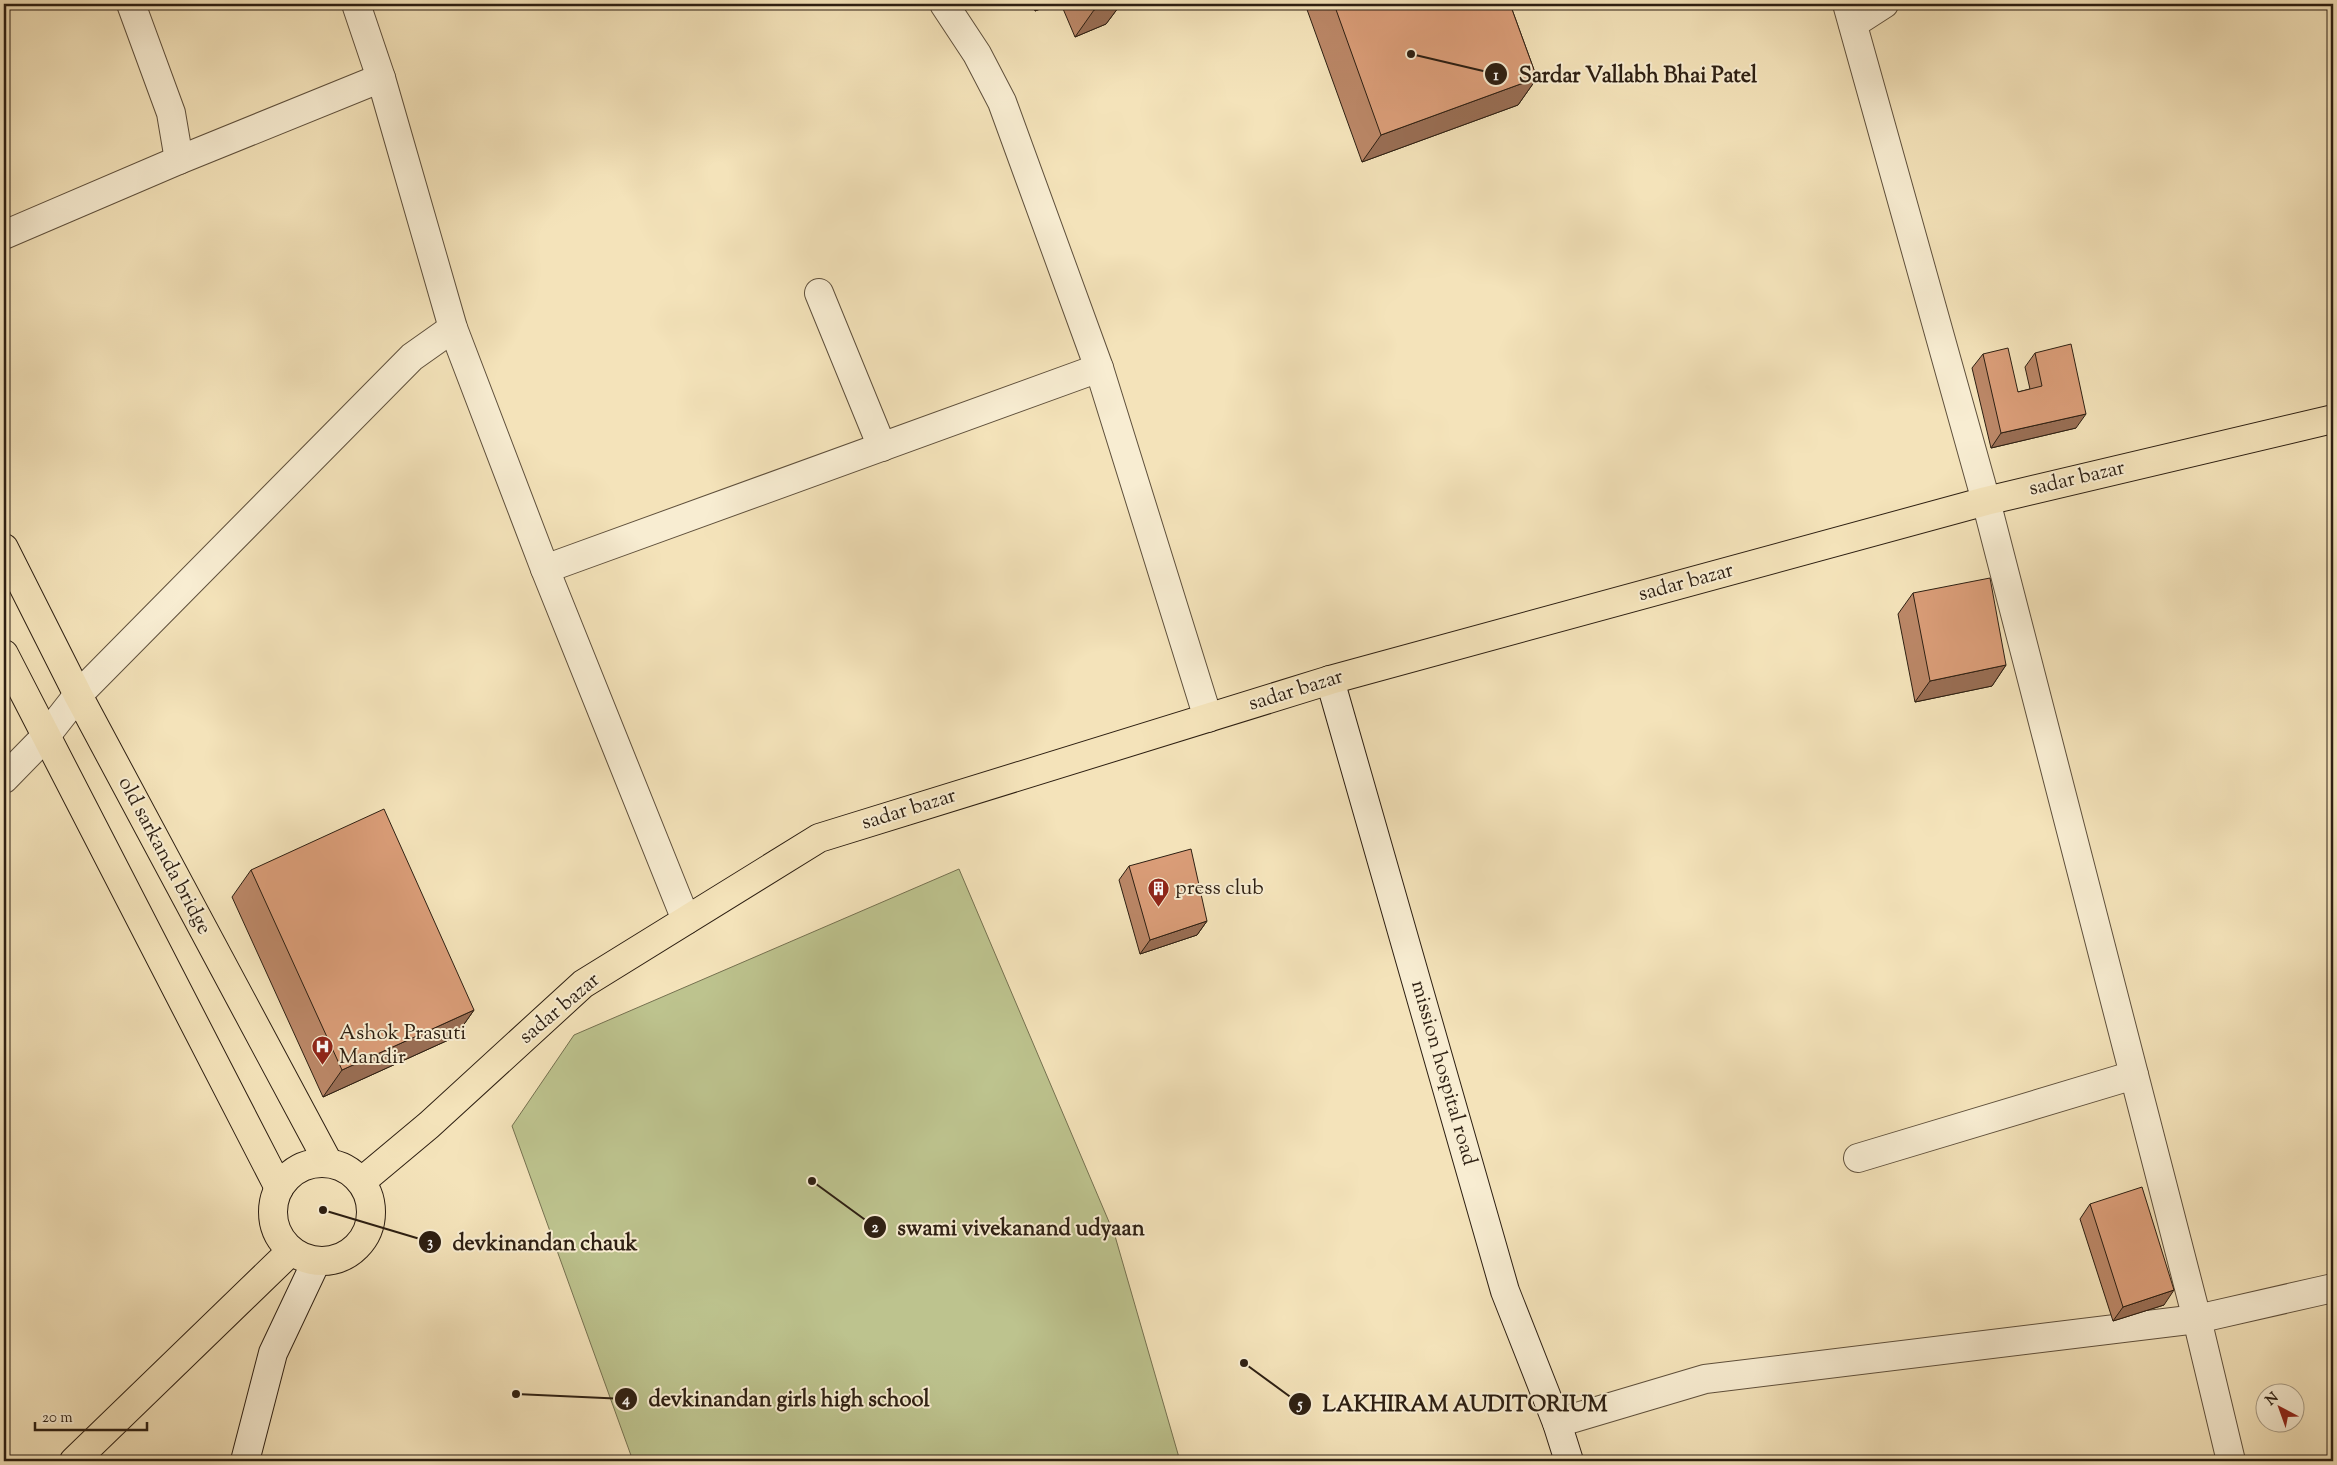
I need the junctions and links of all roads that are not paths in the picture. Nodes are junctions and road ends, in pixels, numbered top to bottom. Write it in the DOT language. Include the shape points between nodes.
graph roads {
  1 [pos="131,4"];
  2 [pos="944,4"];
  3 [pos="1884,4"];
  4 [pos="359,5"];
  5 [pos="1850,14"];
  6 [pos="382,78"];
  7 [pos="179,160"];
  8 [pos="4,235"];
  9 [pos="819,293"];
  10 [pos="454,328"];
  11 [pos="1099,368"];
  12 [pos="2333,419"];
  13 [pos="882,447"];
  14 [pos="1986,500"];
  15 [pos="4,548"];
  16 [pos="544,569"];
  17 [pos="4,654"];
  18 [pos="1330,680"];
  19 [pos="78,695"];
  20 [pos="1208,718"];
  21 [pos="45,737"];
  22 [pos="4,779"];
  23 [pos="686,920"];
  24 [pos="2134,1075"];
  25 [pos="1858,1158"];
  26 [pos="328,1162"];
  27 [pos="362,1181"];
  28 [pos="279,1188"];
  29 [pos="291,1251"];
  30 [pos="316,1262"];
  31 [pos="2333,1288"];
  32 [pos="2197,1319"];
  33 [pos="1557,1423"];
  34 [pos="74,1461"];
  35 [pos="245,1461"];
  36 [pos="1569,1461"];
  37 [pos="2231,1461"];
  1 -- 7 [label="street" via="171,113"];
  2 -- 11 [label="street" via="977,54 1002,102"];
  3 -- 5 [label="street"];
  4 -- 6 [label="street"];
  5 -- 14 [label="street"];
  6 -- 7 [label="street"];
  6 -- 10 [label="street"];
  7 -- 8 [label="street"];
  9 -- 13 [label="street"];
  10 -- 16 [label="street"];
  10 -- 19 [label="street" via="412,357"];
  11 -- 13 [label="street"];
  11 -- 20 [label="street"];
  12 -- 14 [label="main road, sadar bazar"];
  13 -- 16 [label="street"];
  14 -- 18 [label="main road, sadar bazar"];
  14 -- 24 [label="street"];
  15 -- 19 [label="main road, old sarkanda bridge"];
  16 -- 23 [label="street"];
  17 -- 21 [label="main road"];
  18 -- 20 [label="main road, sadar bazar"];
  18 -- 33 [label="street, mission hospital road" via="1505,1290"];
  19 -- 21 [label="street"];
  19 -- 26 [label="main road, old sarkanda bridge"];
  20 -- 23 [label="main road, sadar bazar" via="819,838"];
  21 -- 22 [label="street"];
  21 -- 28 [label="main road"];
  23 -- 27 [label="main road, sadar bazar" via="583,984 429,1125"];
  24 -- 25 [label="street"];
  24 -- 32 [label="street"];
  26 -- 27 [label="main road" via="347,1168"];
  26 -- 28 [label="main road" via="309,1164 291,1173"];
  27 -- 30 [label="main road" via="370,1198 372,1218 366,1236 353,1251 336,1260"];
  28 -- 29 [label="main road" via="272,1206 274,1226"];
  29 -- 30 [label="main road"];
  29 -- 34 [label="main road"];
  30 -- 35 [label="street" via="273,1353"];
  31 -- 32 [label="street"];
  32 -- 33 [label="street" via="1705,1379"];
  32 -- 37 [label="street"];
  33 -- 36 [label="street, mission hospital road"];
}
